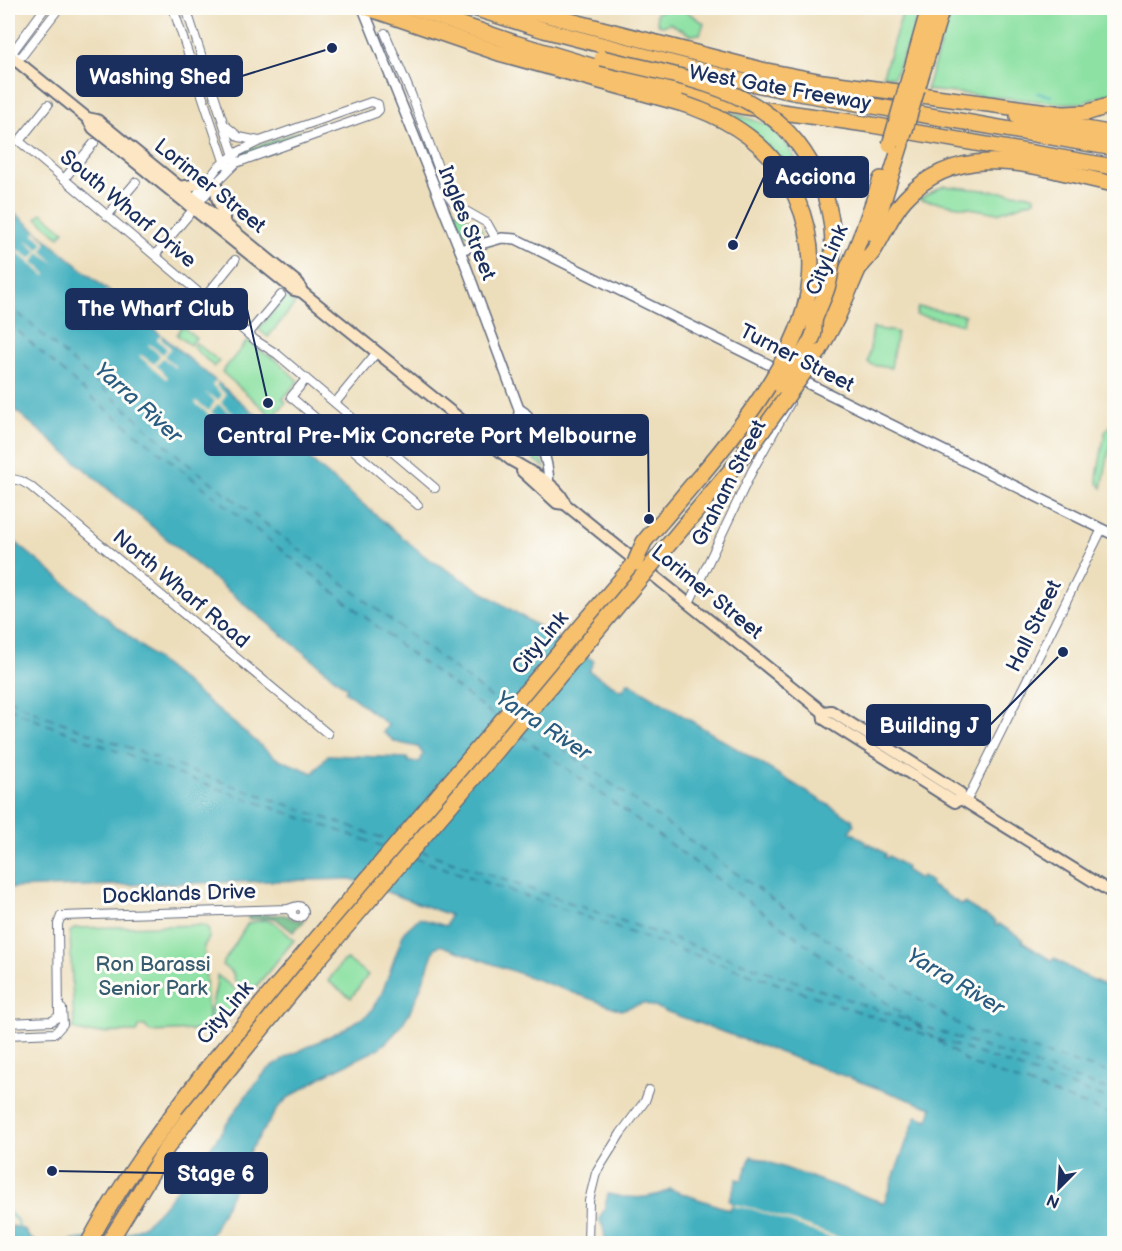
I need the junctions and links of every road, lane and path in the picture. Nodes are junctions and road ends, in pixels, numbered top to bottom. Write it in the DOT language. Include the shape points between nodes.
graph roads {
  1 [pos="58,8"];
  2 [pos="173,8"];
  3 [pos="186,8"];
  4 [pos="363,8"];
  5 [pos="368,8"];
  6 [pos="387,8"];
  7 [pos="413,8"];
  8 [pos="437,8"];
  9 [pos="474,8"];
  10 [pos="520,8"];
  11 [pos="929,8"];
  12 [pos="942,8"];
  13 [pos="43,10"];
  14 [pos="49,20"];
  15 [pos="385,33"];
  16 [pos="927,34"];
  17 [pos="9,59"];
  18 [pos="874,88"];
  19 [pos="687,100"];
  20 [pos="1114,104"];
  21 [pos="48,105"];
  22 [pos="87,118"];
  23 [pos="320,120"];
  24 [pos="226,126"];
  25 [pos="323,131"];
  26 [pos="1114,134"];
  27 [pos="260,141"];
  28 [pos="94,143"];
  29 [pos="1114,148"];
  30 [pos="232,155"];
  31 [pos="224,161"];
  32 [pos="237,162"];
  33 [pos="1114,167"];
  34 [pos="230,168"];
  35 [pos="63,179"];
  36 [pos="212,181"];
  37 [pos="136,182"];
  38 [pos="1114,184"];
  39 [pos="179,187"];
  40 [pos="193,206"];
  41 [pos="107,216"];
  42 [pos="224,223"];
  43 [pos="496,239"];
  44 [pos="867,246"];
  45 [pos="460,250"];
  46 [pos="156,255"];
  47 [pos="235,260"];
  48 [pos="302,292"];
  49 [pos="281,295"];
  50 [pos="204,297"];
  51 [pos="249,333"];
  52 [pos="813,336"];
  53 [pos="377,352"];
  54 [pos="306,379"];
  55 [pos="802,381"];
  56 [pos="335,403"];
  57 [pos="519,409"];
  58 [pos="368,431"];
  59 [pos="497,448"];
  60 [pos="352,449"];
  61 [pos="511,460"];
  62 [pos="8,478"];
  63 [pos="548,483"];
  64 [pos="435,488"];
  65 [pos="565,504"];
  66 [pos="418,505"];
  67 [pos="1102,529"];
  68 [pos="1114,535"];
  69 [pos="635,563"];
  70 [pos="689,603"];
  71 [pos="328,734"];
  72 [pos="963,800"];
  73 [pos="1114,894"];
  74 [pos="284,909"];
  75 [pos="60,998"];
  76 [pos="52,1021"];
  77 [pos="8,1023"];
  78 [pos="25,1023"];
  79 [pos="26,1034"];
  80 [pos="52,1034"];
  81 [pos="8,1035"];
  82 [pos="649,1090"];
  83 [pos="130,1206"];
  84 [pos="87,1244"];
  85 [pos="108,1244"];
  86 [pos="113,1244"];
  87 [pos="588,1244"];
  1 -- 14 [label="street"];
  2 -- 31 [label="street"];
  3 -- 24 [label="street"];
  4 -- 45 [label="street, Ingles Street"];
  5 -- 19 [label="highway" via="500,53"];
  6 -- 19 [label="highway" via="508,49"];
  7 -- 19 [label="highway, West Gate Freeway"];
  8 -- 52 [label="highway, bridge" via="513,34 733,94 773,118 804,152 829,203 834,236 830,279 814,320"];
  9 -- 29 [label="highway, West Gate Freeway" via="737,80"];
  10 -- 18 [label="highway" via="762,70"];
  11 -- 16 [label="highway"];
  12 -- 16 [label="highway"];
  13 -- 14 [label="street"];
  13 -- 17 [label="street"];
  14 -- 17 [label="street" via="22,57"];
  15 -- 43 [label="street, Ingles Street" via="449,197 487,223"];
  16 -- 44 [label="highway, CityLink, bridge"];
  17 -- 22 [label="main road, Lorimer Street"];
  18 -- 20 [label="highway" via="1063,114 1086,113"];
  18 -- 26 [label="highway"];
  19 -- 33 [label="highway, West Gate Freeway" via="894,129"];
  19 -- 69 [label="highway, bridge" via="731,124 774,161 793,189 804,219 811,254 810,277 801,322 768,383 740,426 645,542"];
  21 -- 35 [label="street, South Wharf Drive" via="19,141"];
  22 -- 39 [label="main road, Lorimer Street" via="97,120"];
  22 -- 40 [label="main road, Lorimer Street" via="93,128"];
  23 -- 25 [label="street"];
  23 -- 25 [label="street" via="371,102 379,106 375,114"];
  23 -- 27 [label="street"];
  24 -- 27 [label="street" via="239,137"];
  24 -- 30 [label="street"];
  25 -- 32 [label="street"];
  27 -- 30 [label="street"];
  28 -- 35 [label="street"];
  30 -- 31 [label="street"];
  30 -- 32 [label="street"];
  31 -- 34 [label="street"];
  31 -- 36 [label="street"];
  32 -- 34 [label="street"];
  34 -- 36 [label="street"];
  35 -- 41 [label="street, South Wharf Drive"];
  36 -- 39 [label="main road"];
  36 -- 40 [label="street"];
  36 -- 42 [label="main road"];
  37 -- 41 [label="street"];
  38 -- 44 [label="highway" via="1004,161 953,167 913,190"];
  39 -- 40 [label="main road, Lorimer Street"];
  40 -- 42 [label="main road, Lorimer Street"];
  40 -- 46 [label="street"];
  40 -- 48 [label="main road, Lorimer Street" via="294,290"];
  41 -- 46 [label="street, South Wharf Drive"];
  42 -- 48 [label="main road, Lorimer Street" via="299,284"];
  43 -- 45 [label="street, Turner Street"];
  43 -- 55 [label="street, Turner Street" via="521,241"];
  44 -- 52 [label="highway, CityLink"];
  44 -- 83 [label="highway, CityLink, bridge" via="822,346 761,434 261,1027 188,1119"];
  45 -- 57 [label="street, Ingles Street"];
  46 -- 50 [label="street, South Wharf Drive"];
  47 -- 50 [label="street"];
  48 -- 53 [label="main road, Lorimer Street"];
  49 -- 51 [label="street"];
  50 -- 51 [label="street, South Wharf Drive"];
  51 -- 54 [label="street, South Wharf Drive"];
  52 -- 69 [label="highway, CityLink, bridge" via="748,428"];
  53 -- 56 [label="street"];
  53 -- 59 [label="main road, Lorimer Street"];
  54 -- 56 [label="street, South Wharf Drive"];
  54 -- 60 [label="street" via="291,397"];
  55 -- 67 [label="street, Turner Street"];
  55 -- 70 [label="street, Graham Street" via="752,471"];
  56 -- 58 [label="street, South Wharf Drive"];
  57 -- 59 [label="street" via="516,426"];
  57 -- 63 [label="street, Ingles Street" via="532,423 545,456"];
  58 -- 60 [label="street"];
  58 -- 64 [label="street, South Wharf Drive"];
  59 -- 61 [label="main road, Lorimer Street"];
  60 -- 66 [label="street"];
  61 -- 63 [label="main road, Lorimer Street"];
  61 -- 65 [label="main road, Lorimer Street" via="556,503"];
  62 -- 71 [label="street, North Wharf Road" via="30,486"];
  63 -- 65 [label="main road, Lorimer Street" via="563,496"];
  65 -- 70 [label="main road, Lorimer Street"];
  67 -- 68 [label="street, Turner Street"];
  67 -- 72 [label="street, Hall Street"];
  69 -- 84 [label="highway, CityLink" via="208,1066 147,1150"];
  70 -- 72 [label="main road, Lorimer Street" via="823,712 824,718 955,802"];
  72 -- 73 [label="main road, Lorimer Street"];
  74 -- 74 [label="street, Docklands Drive" via="300,906 304,912 301,917 294,916"];
  74 -- 75 [label="street, Docklands Drive" via="69,917 58,936"];
  75 -- 76 [label="street, Docklands Drive" via="59,1016"];
  75 -- 80 [label="street, Docklands Drive" via="63,1022"];
  76 -- 78 [label="street"];
  76 -- 80 [label="street"];
  77 -- 78 [label="street"];
  78 -- 79 [label="street"];
  79 -- 80 [label="street"];
  79 -- 81 [label="street"];
  82 -- 87 [label="street" via="596,1173"];
  83 -- 85 [label="highway, CityLink"];
  83 -- 86 [label="highway"];
}
